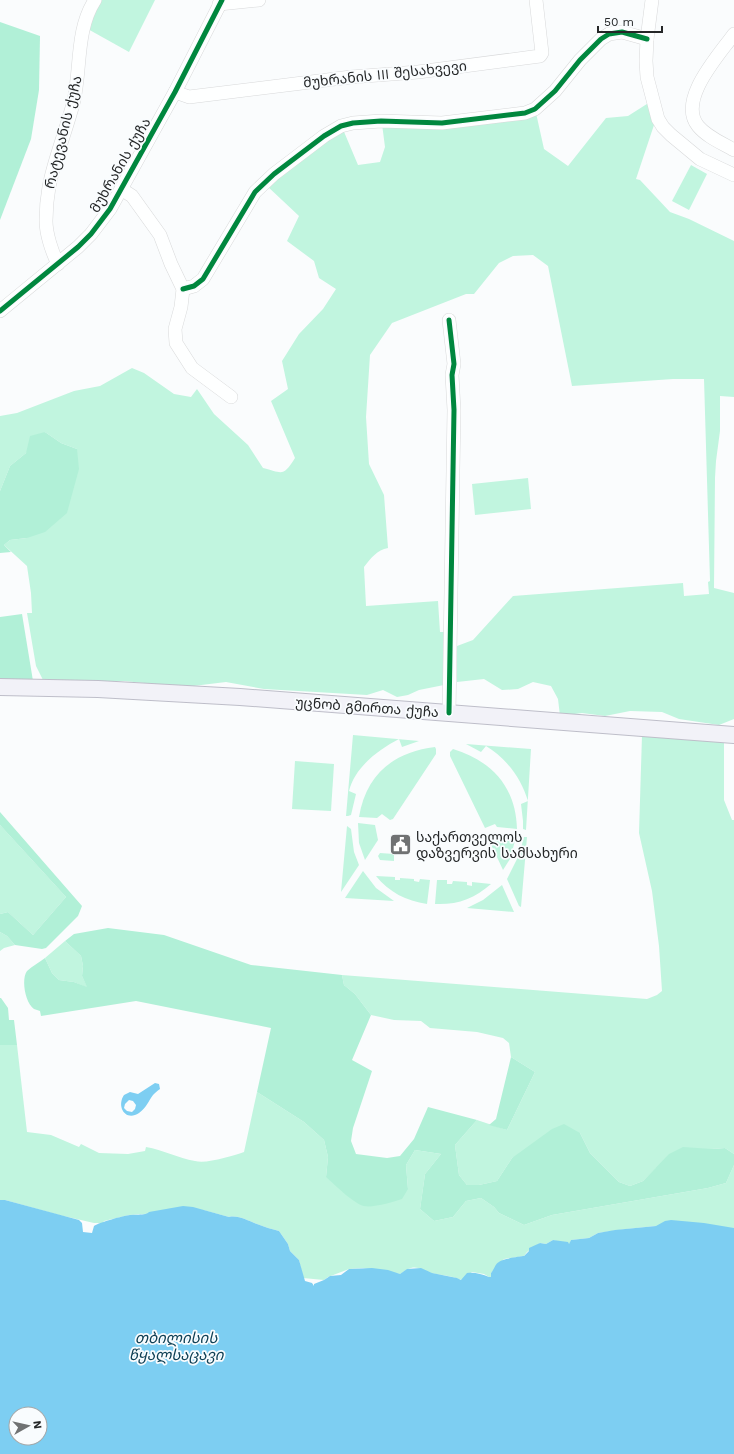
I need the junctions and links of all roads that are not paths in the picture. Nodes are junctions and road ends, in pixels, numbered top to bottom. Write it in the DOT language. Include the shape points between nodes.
graph roads {
  1 [pos="95,0"];
  2 [pos="259,0"];
  3 [pos="536,0"];
  4 [pos="652,0"];
  5 [pos="221,2"];
  6 [pos="734,34"];
  7 [pos="646,39"];
  8 [pos="175,92"];
  9 [pos="734,150"];
  10 [pos="733,172"];
  11 [pos="121,189"];
  12 [pos="58,264"];
  13 [pos="183,289"];
  14 [pos="0,311"];
  15 [pos="449,320"];
  16 [pos="232,397"];
  17 [pos="0,686"];
  18 [pos="449,714"];
  19 [pos="734,735"];
  1 -- 12 [label="street, რატევანის ქუჩა" via="83,27 74,100 49,187 46,223 52,252"];
  2 -- 5 [label="street"];
  3 -- 8 [label="street, მუხრანის III შესახვევი" via="542,53 540,56 189,97"];
  4 -- 7 [label="street"];
  5 -- 8 [label="street, მუხრანის ქუჩა"];
  6 -- 9 [label="street" via="698,84 693,97 692,112 697,125 705,133"];
  7 -- 10 [label="street" via="647,77 658,119 663,127 700,159"];
  7 -- 13 [label="street" via="622,32 608,34 580,60 554,91 535,109 525,113 442,123 381,121 341,126 274,174 255,192 203,279 194,286"];
  8 -- 11 [label="street, მუხრანის ქუჩა"];
  11 -- 12 [label="street, მუხრანის ქუჩა" via="91,234"];
  11 -- 13 [label="street" via="132,196 160,235"];
  12 -- 14 [label="street, მუხრანის ქუჩა"];
  13 -- 16 [label="street" via="175,329 176,343 192,368"];
  15 -- 18 [label="street" via="454,364"];
  17 -- 18 [label="main road, უცნობ გმირთა ქუჩა" via="151,692"];
  18 -- 19 [label="main road, უცნობ გმირთა ქუჩა"];
}
